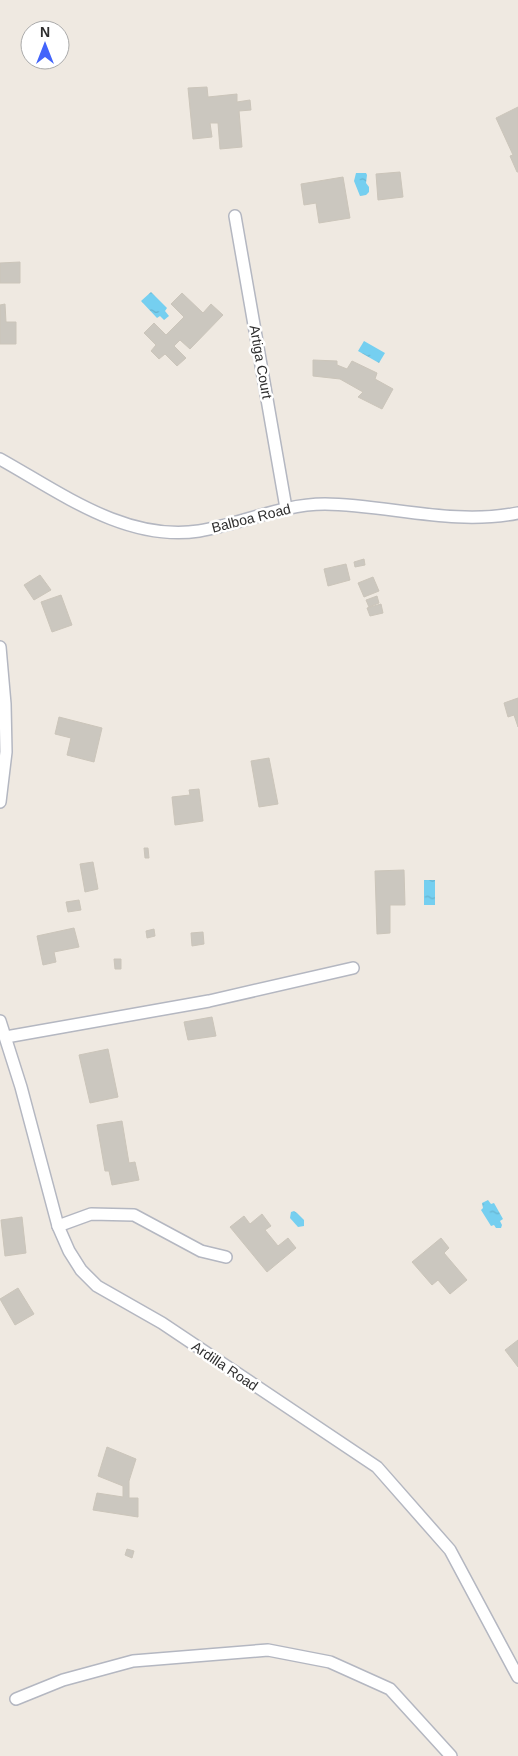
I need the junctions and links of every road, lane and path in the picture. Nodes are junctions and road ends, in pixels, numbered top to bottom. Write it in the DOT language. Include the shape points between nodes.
graph roads {
  1 [pos="235,216"];
  2 [pos="0,459"];
  3 [pos="286,508"];
  4 [pos="518,513"];
  5 [pos="0,648"];
  6 [pos="0,802"];
  7 [pos="353,968"];
  8 [pos="0,1021"];
  9 [pos="6,1037"];
  10 [pos="58,1226"];
  11 [pos="226,1257"];
  12 [pos="518,1677"];
  13 [pos="16,1699"];
  14 [pos="451,1756"];
  1 -- 3 [label="street, Artiga Court"];
  2 -- 3 [label="street, Balboa Road" via="110,519 158,532 199,531"];
  3 -- 4 [label="street, Balboa Road" via="340,505 453,518"];
  5 -- 6 [label="street" via="6,752"];
  7 -- 9 [label="street" via="210,1001"];
  8 -- 9 [label="street, Ardilla Road"];
  9 -- 10 [label="street, Ardilla Road"];
  10 -- 11 [label="street" via="92,1214 134,1216 201,1251"];
  10 -- 12 [label="street, Ardilla Road" via="81,1270 97,1286 162,1323 377,1467 450,1550"];
  13 -- 14 [label="street" via="63,1680 133,1661 268,1650 330,1662 390,1689"];
}
